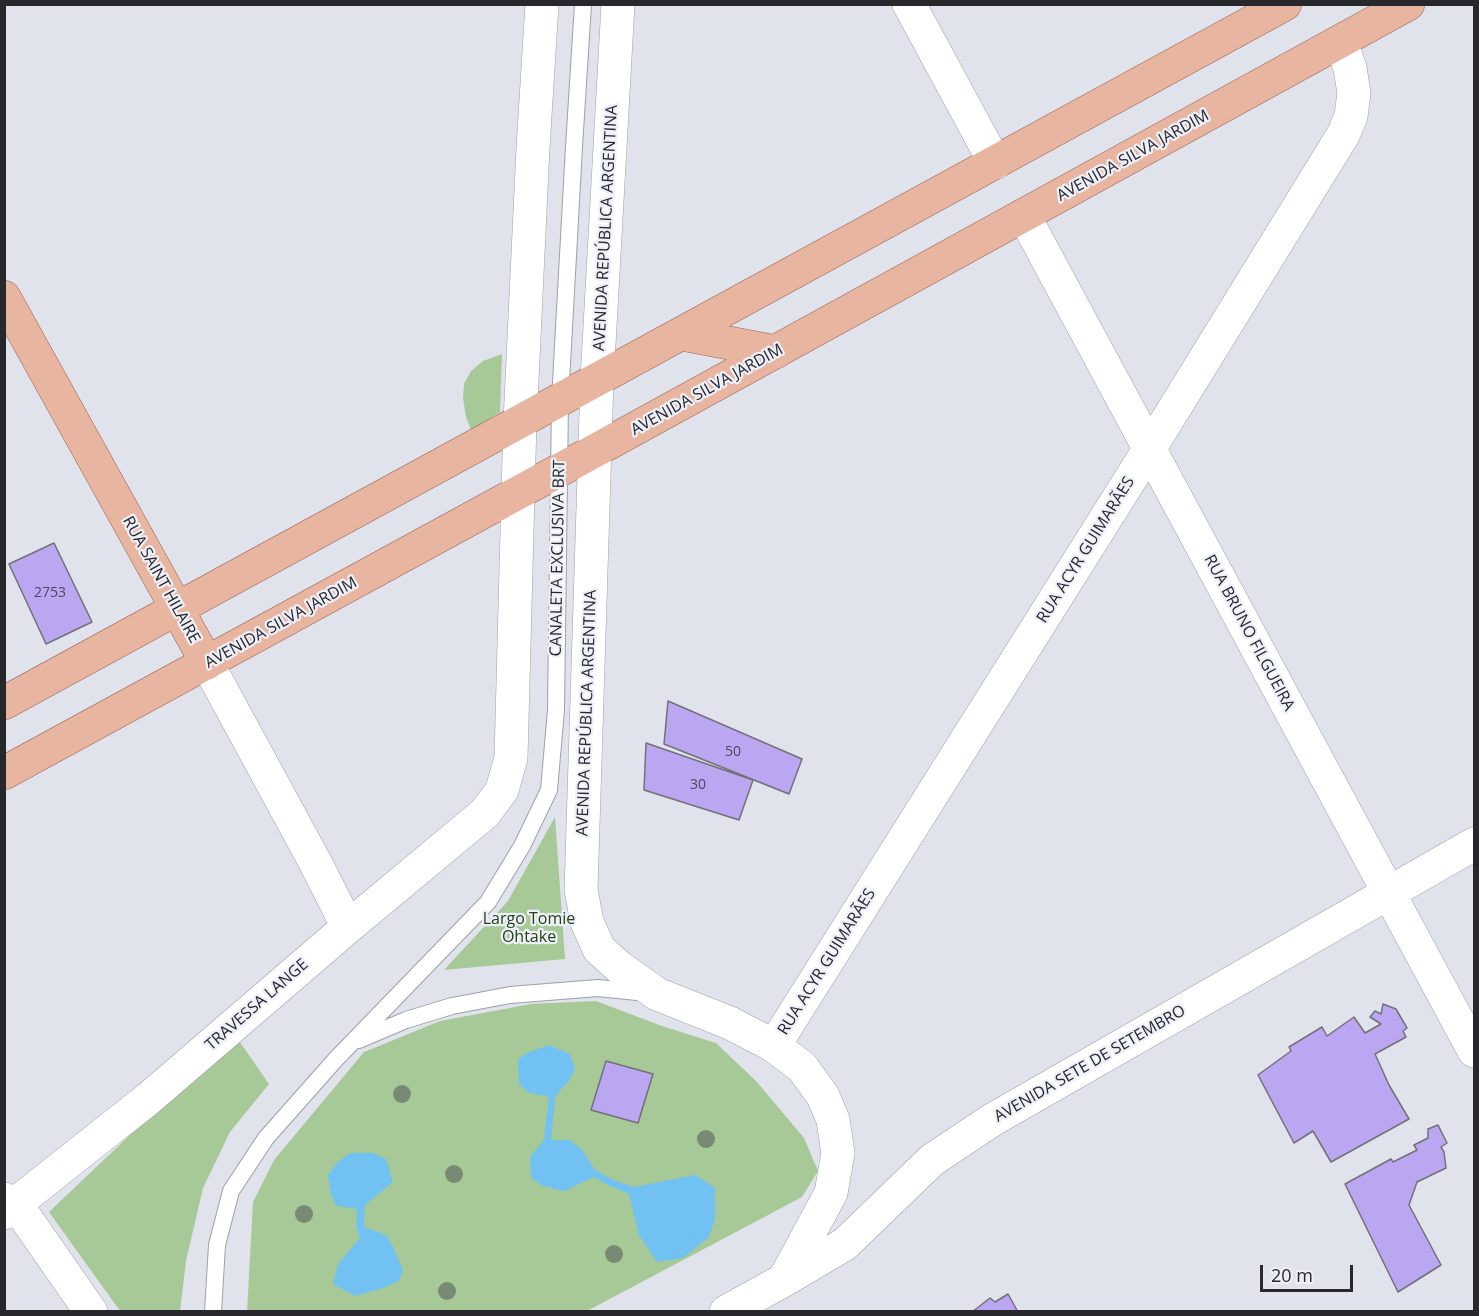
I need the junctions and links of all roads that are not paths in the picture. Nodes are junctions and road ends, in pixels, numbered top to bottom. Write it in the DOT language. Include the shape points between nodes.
graph roads {
  1 [pos="543,4"];
  2 [pos="583,4"];
  3 [pos="618,4"];
  4 [pos="909,4"];
  5 [pos="1285,4"];
  6 [pos="1408,4"];
  7 [pos="1341,42"];
  8 [pos="995,163"];
  9 [pos="1024,216"];
  10 [pos="4,297"];
  11 [pos="682,334"];
  12 [pos="776,352"];
  13 [pos="597,380"];
  14 [pos="560,400"];
  15 [pos="519,422"];
  16 [pos="1150,448"];
  17 [pos="594,452"];
  18 [pos="558,471"];
  19 [pos="518,493"];
  20 [pos="177,609"];
  21 [pos="207,663"];
  22 [pos="4,703"];
  23 [pos="4,773"];
  24 [pos="1474,844"];
  25 [pos="1389,893"];
  26 [pos="348,927"];
  27 [pos="657,994"];
  28 [pos="353,1042"];
  29 [pos="774,1046"];
  30 [pos="1474,1051"];
  31 [pos="8,1205"];
  32 [pos="784,1280"];
  33 [pos="91,1311"];
  34 [pos="213,1311"];
  35 [pos="726,1311"];
  1 -- 15 [label="street"];
  2 -- 14 [label="lane, CANALETA EXCLUSIVA BRT"];
  3 -- 13 [label="street, AVENIDA REPÚBLICA ARGENTINA"];
  4 -- 8 [label="street"];
  5 -- 8 [label="main road"];
  6 -- 7 [label="main road, AVENIDA SILVA JARDIM"];
  7 -- 9 [label="main road, AVENIDA SILVA JARDIM"];
  7 -- 16 [label="street, RUA ACYR GUIMARÃES" via="1354,93 1343,135"];
  8 -- 11 [label="main road"];
  9 -- 12 [label="main road, AVENIDA SILVA JARDIM"];
  9 -- 16 [label="street, RUA BRUNO FILGUEIRA"];
  10 -- 20 [label="main road, RUA SAINT HILAIRE"];
  11 -- 12 [label="main road"];
  11 -- 13 [label="main road"];
  12 -- 17 [label="main road, AVENIDA SILVA JARDIM"];
  13 -- 14 [label="main road"];
  13 -- 17 [label="street, AVENIDA REPÚBLICA ARGENTINA"];
  14 -- 15 [label="main road"];
  14 -- 18 [label="lane, CANALETA EXCLUSIVA BRT"];
  15 -- 19 [label="street"];
  15 -- 20 [label="main road"];
  16 -- 25 [label="street, RUA BRUNO FILGUEIRA"];
  16 -- 29 [label="street, RUA ACYR GUIMARÃES"];
  17 -- 18 [label="main road, AVENIDA SILVA JARDIM"];
  17 -- 27 [label="street, AVENIDA REPÚBLICA ARGENTINA" via="581,890 587,922 599,949"];
  18 -- 19 [label="main road, AVENIDA SILVA JARDIM"];
  18 -- 28 [label="lane, CANALETA EXCLUSIVA BRT" via="556,710 549,789 522,846 488,902"];
  19 -- 21 [label="main road, AVENIDA SILVA JARDIM"];
  19 -- 26 [label="street, TRAVESSA LANGE" via="511,758 502,790 485,813"];
  20 -- 21 [label="main road, RUA SAINT HILAIRE"];
  20 -- 22 [label="main road"];
  21 -- 23 [label="main road, AVENIDA SILVA JARDIM"];
  21 -- 26 [label="street, RUA SAINT HILAIRE"];
  24 -- 25 [label="street, AVENIDA SETE DE SETEMBRO"];
  25 -- 30 [label="street, RUA BRUNO FILGUEIRA"];
  25 -- 32 [label="street, AVENIDA SETE DE SETEMBRO" via="992,1120 932,1160 845,1244"];
  26 -- 31 [label="street, TRAVESSA LANGE" via="148,1099"];
  27 -- 28 [label="lane, CANALETA EXCLUSIVA BRT" via="598,988 510,995 452,1006"];
  27 -- 29 [label="street, AVENIDA REPÚBLICA ARGENTINA" via="730,1023"];
  28 -- 34 [label="lane, CANALETA EXCLUSIVA BRT" via="266,1138 231,1191 217,1245"];
  29 -- 32 [label="street, AVENIDA REPÚBLICA ARGENTINA" via="802,1067 823,1096 833,1120 838,1153 831,1193"];
  31 -- 33 [label="street"];
  32 -- 35 [label="street, AVENIDA SETE DE SETEMBRO"];
}
